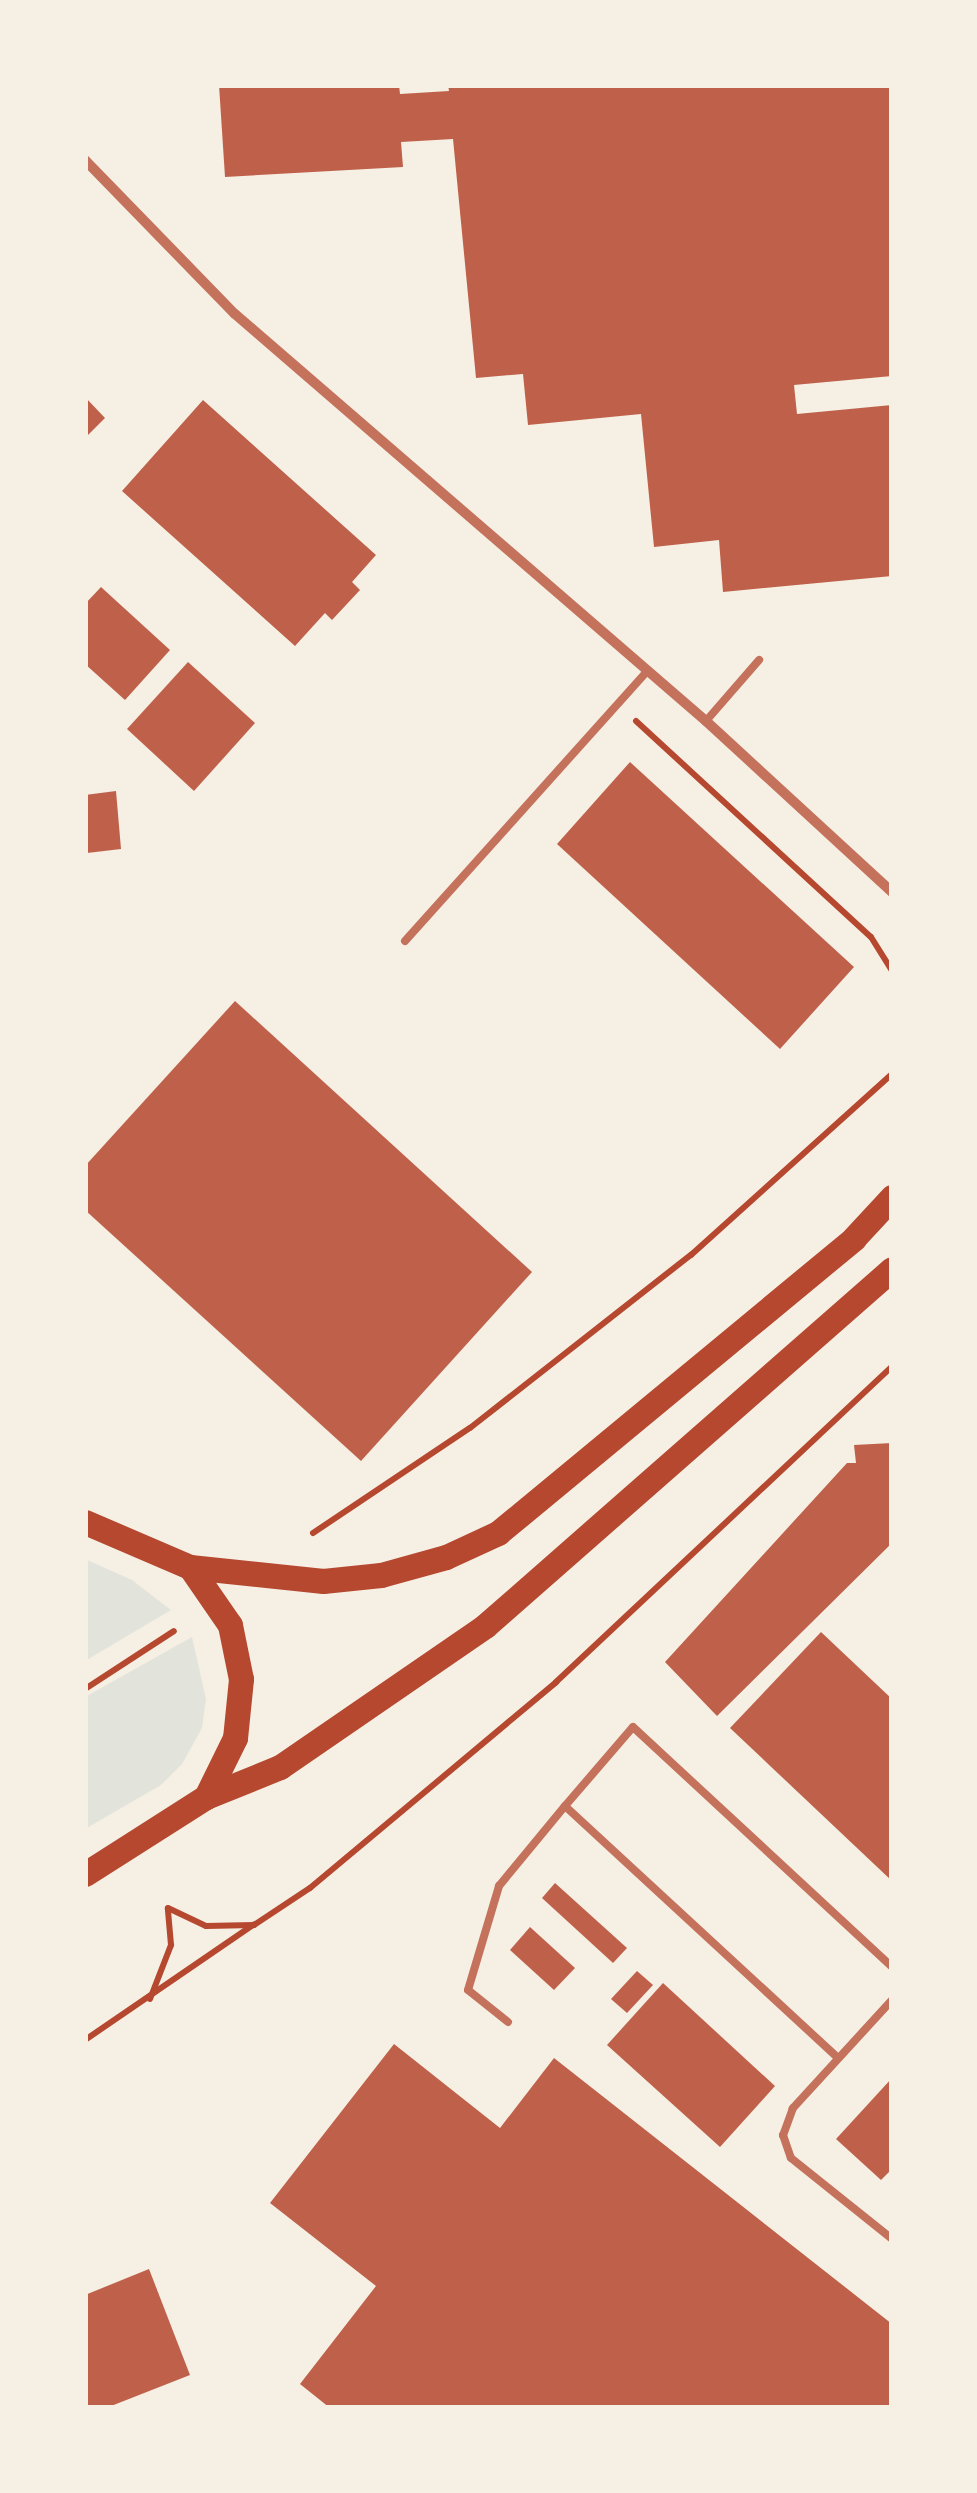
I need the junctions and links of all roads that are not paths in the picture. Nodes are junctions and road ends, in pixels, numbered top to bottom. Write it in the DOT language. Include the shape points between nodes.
graph roads {
  1 [pos="85,160"];
  2 [pos="758,660"];
  3 [pos="647,672"];
  4 [pos="706,721"];
  5 [pos="892,892"];
  6 [pos="405,941"];
  7 [pos="892,1197"];
  8 [pos="890,1272"];
  9 [pos="85,1522"];
  10 [pos="190,1566"];
  11 [pos="206,1797"];
  12 [pos="565,1806"];
  13 [pos="85,1874"];
  14 [pos="892,1966"];
  15 [pos="892,2000"];
  16 [pos="508,2022"];
  17 [pos="837,2057"];
  18 [pos="892,2239"];
  1 -- 3 [label="street" via="235,314"];
  2 -- 4 [label="lane"];
  3 -- 4 [label="street"];
  3 -- 6 [label="lane"];
  4 -- 5 [label="street"];
  7 -- 10 [label="main road" via="854,1238 498,1533 381,1576 324,1580"];
  8 -- 11 [label="main road" via="485,1626 280,1767"];
  9 -- 10 [label="main road"];
  10 -- 11 [label="main road" via="230,1625 241,1679 235,1738"];
  11 -- 13 [label="main road"];
  12 -- 14 [label="lane" via="634,1728"];
  12 -- 16 [label="lane" via="499,1886 468,1990"];
  12 -- 17 [label="lane"];
  15 -- 17 [label="lane"];
  17 -- 18 [label="lane" via="794,2108 783,2135 791,2158"];
}
